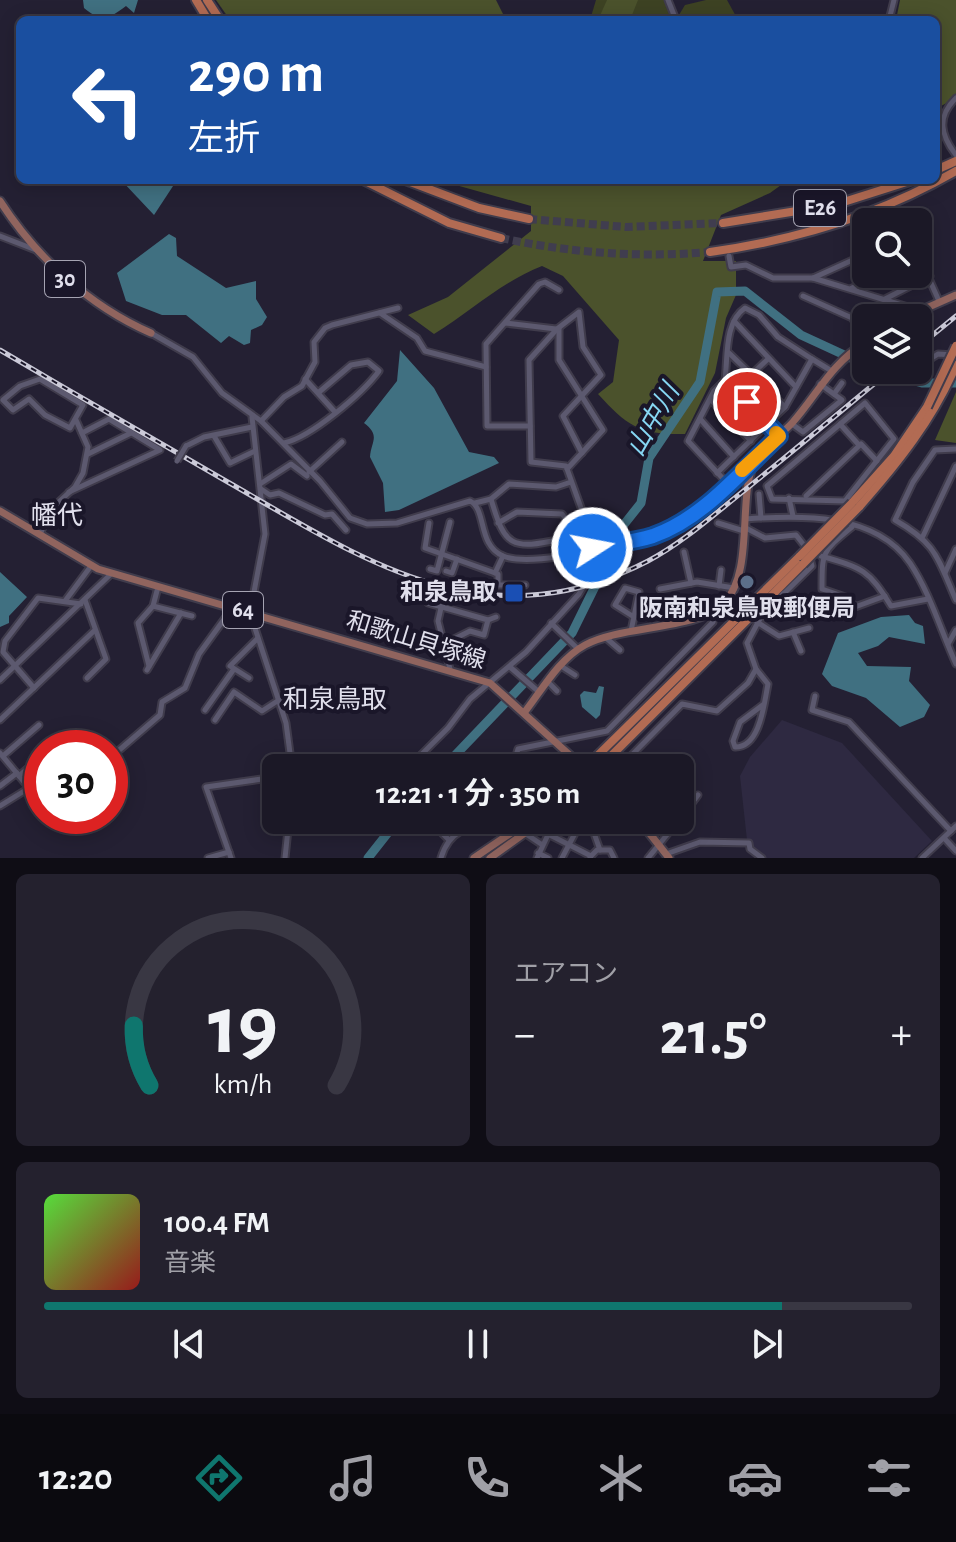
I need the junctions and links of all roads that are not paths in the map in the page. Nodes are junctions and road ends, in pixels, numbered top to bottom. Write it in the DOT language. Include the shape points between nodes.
graph roads {
  1 [pos="956,98"];
  2 [pos="956,158"];
  3 [pos="371,184"];
  4 [pos="416,184"];
  5 [pos="900,184"];
  6 [pos="931,184"];
  7 [pos="0,201"];
  8 [pos="529,219"];
  9 [pos="723,223"];
  10 [pos="0,236"];
  11 [pos="501,238"];
  12 [pos="36,250"];
  13 [pos="710,252"];
  14 [pos="729,256"];
  15 [pos="852,260"];
  16 [pos="813,278"];
  17 [pos="932,282"];
  18 [pos="851,288"];
  19 [pos="907,288"];
  20 [pos="559,290"];
  21 [pos="956,295"];
  22 [pos="803,296"];
  23 [pos="884,300"];
  24 [pos="939,301"];
  25 [pos="898,304"];
  26 [pos="932,304"];
  27 [pos="398,308"];
  28 [pos="380,313"];
  29 [pos="852,318"];
  30 [pos="734,321"];
  31 [pos="505,323"];
  32 [pos="558,328"];
  33 [pos="151,333"];
  34 [pos="956,346"];
  35 [pos="852,352"];
  36 [pos="729,353"];
  37 [pos="956,355"];
  38 [pos="932,358"];
  39 [pos="768,359"];
  40 [pos="812,359"];
  41 [pos="956,365"];
  42 [pos="486,367"];
  43 [pos="833,368"];
  44 [pos="752,374"];
  45 [pos="305,379"];
  46 [pos="725,380"];
  47 [pos="842,383"];
  48 [pos="820,384"];
  49 [pos="796,387"];
  50 [pos="318,393"];
  51 [pos="834,394"];
  52 [pos="582,395"];
  53 [pos="711,400"];
  54 [pos="785,407"];
  55 [pos="931,408"];
  56 [pos="335,412"];
  57 [pos="252,416"];
  58 [pos="76,420"];
  59 [pos="701,420"];
  60 [pos="261,421"];
  61 [pos="792,424"];
  62 [pos="840,424"];
  63 [pos="769,425"];
  64 [pos="530,426"];
  65 [pos="252,427"];
  66 [pos="132,432"];
  67 [pos="82,433"];
  68 [pos="214,436"];
  69 [pos="779,436"];
  70 [pos="751,441"];
  71 [pos="342,442"];
  72 [pos="283,444"];
  73 [pos="859,445"];
  74 [pos="956,449"];
  75 [pos="255,451"];
  76 [pos="582,453"];
  77 [pos="88,454"];
  78 [pos="734,457"];
  79 [pos="756,457"];
  80 [pos="177,461"];
  81 [pos="877,461"];
  82 [pos="956,466"];
  83 [pos="567,469"];
  84 [pos="717,473"];
  85 [pos="308,474"];
  86 [pos="735,477"];
  87 [pos="571,482"];
  88 [pos="749,482"];
  89 [pos="728,484"];
  90 [pos="260,486"];
  91 [pos="69,492"];
  92 [pos="759,494"];
  93 [pos="805,497"];
  94 [pos="789,498"];
  95 [pos="491,499"];
  96 [pos="475,503"];
  97 [pos="0,511"];
  98 [pos="793,516"];
  99 [pos="761,518"];
  100 [pos="450,522"];
  101 [pos="429,523"];
  102 [pos="498,523"];
  103 [pos="744,526"];
  104 [pos="853,526"];
  105 [pos="346,530"];
  106 [pos="719,534"];
  107 [pos="40,536"];
  108 [pos="923,536"];
  109 [pos="594,548"];
  110 [pos="956,549"];
  111 [pos="442,553"];
  112 [pos="503,556"];
  113 [pos="686,556"];
  114 [pos="821,556"];
  115 [pos="457,559"];
  116 [pos="801,560"];
  117 [pos="91,566"];
  118 [pos="430,569"];
  119 [pos="721,570"];
  120 [pos="446,571"];
  121 [pos="112,573"];
  122 [pos="495,573"];
  123 [pos="944,574"];
  124 [pos="691,583"];
  125 [pos="525,585"];
  126 [pos="719,586"];
  127 [pos="158,587"];
  128 [pos="734,588"];
  129 [pos="660,589"];
  130 [pos="783,594"];
  131 [pos="885,596"];
  132 [pos="928,599"];
  133 [pos="956,600"];
  134 [pos="64,601"];
  135 [pos="83,602"];
  136 [pos="428,603"];
  137 [pos="153,606"];
  138 [pos="233,607"];
  139 [pos="441,608"];
  140 [pos="714,611"];
  141 [pos="181,613"];
  142 [pos="250,613"];
  143 [pos="791,614"];
  144 [pos="192,616"];
  145 [pos="496,617"];
  146 [pos="634,617"];
  147 [pos="488,620"];
  148 [pos="757,622"];
  149 [pos="551,623"];
  150 [pos="809,628"];
  151 [pos="95,630"];
  152 [pos="956,630"];
  153 [pos="631,631"];
  154 [pos="793,632"];
  155 [pos="605,637"];
  156 [pos="257,639"];
  157 [pos="446,643"];
  158 [pos="947,645"];
  159 [pos="576,646"];
  160 [pos="620,650"];
  161 [pos="801,651"];
  162 [pos="956,664"];
  163 [pos="15,666"];
  164 [pos="561,666"];
  165 [pos="510,667"];
  166 [pos="234,669"];
  167 [pos="450,669"];
  168 [pos="756,669"];
  169 [pos="575,675"];
  170 [pos="87,678"];
  171 [pos="249,678"];
  172 [pos="0,680"];
  173 [pos="548,682"];
  174 [pos="492,685"];
  175 [pos="34,688"];
  176 [pos="538,691"];
  177 [pos="557,691"];
  178 [pos="815,696"];
  179 [pos="279,700"];
  180 [pos="764,704"];
  181 [pos="205,710"];
  182 [pos="522,710"];
  183 [pos="0,720"];
  184 [pos="215,720"];
  185 [pos="39,725"];
  186 [pos="128,743"];
  187 [pos="558,743"];
  188 [pos="289,754"];
  189 [pos="422,754"];
  190 [pos="516,754"];
  191 [pos="570,754"];
  192 [pos="600,754"];
  193 [pos="613,754"];
  194 [pos="633,754"];
  195 [pos="1,755"];
  196 [pos="24,770"];
  197 [pos="18,774"];
  198 [pos="262,779"];
  199 [pos="24,782"];
  200 [pos="0,786"];
  201 [pos="24,791"];
  202 [pos="698,795"];
  203 [pos="694,800"];
  204 [pos="0,806"];
  205 [pos="954,829"];
  206 [pos="288,834"];
  207 [pos="441,834"];
  208 [pos="456,834"];
  209 [pos="521,834"];
  210 [pos="546,834"];
  211 [pos="548,834"];
  212 [pos="575,834"];
  213 [pos="594,834"];
  214 [pos="651,834"];
  215 [pos="667,834"];
  216 [pos="944,838"];
  217 [pos="449,840"];
  218 [pos="541,844"];
  219 [pos="659,844"];
  220 [pos="569,845"];
  221 [pos="600,850"];
  222 [pos="956,851"];
  223 [pos="230,855"];
  224 [pos="537,856"];
  225 [pos="667,856"];
  226 [pos="590,857"];
  227 [pos="208,858"];
  228 [pos="285,858"];
  229 [pos="441,858"];
  230 [pos="474,858"];
  231 [pos="490,858"];
  232 [pos="548,858"];
  233 [pos="562,858"];
  234 [pos="614,858"];
  235 [pos="648,858"];
  236 [pos="762,858"];
  237 [pos="922,858"];
  1 -- 2 [label="street" via="942,122"];
  3 -- 11 [label="highway" via="435,217"];
  4 -- 8 [label="highway" via="479,208"];
  5 -- 9 [label="highway, E26" via="834,205"];
  6 -- 13 [label="highway, E26" via="844,222"];
  7 -- 12 [label="main road, 30"];
  10 -- 12 [label="street"];
  12 -- 33 [label="main road, 30" via="66,279"];
  14 -- 16 [label="street" via="731,267 746,265 773,278"];
  15 -- 16 [label="street"];
  16 -- 18 [label="street"];
  17 -- 24 [label="street"];
  18 -- 23 [label="street"];
  19 -- 23 [label="street"];
  20 -- 31 [label="street" via="539,284"];
  21 -- 24 [label="main road"];
  22 -- 29 [label="street"];
  23 -- 25 [label="street"];
  24 -- 26 [label="main road"];
  27 -- 28 [label="street"];
  28 -- 42 [label="street" via="417,338 425,351"];
  28 -- 45 [label="street" via="325,328 314,342 315,362"];
  30 -- 36 [label="street"];
  30 -- 39 [label="street"];
  30 -- 40 [label="street" via="750,308 778,337"];
  31 -- 32 [label="street"];
  31 -- 42 [label="street" via="486,344"];
  32 -- 52 [label="street" via="559,360"];
  32 -- 52 [label="street" via="579,312 583,347 601,375"];
  32 -- 64 [label="street" via="529,360"];
  33 -- 57 [label="street" via="193,357 226,398"];
  34 -- 55 [label="highway, bridge"];
  35 -- 43 [label="main road"];
  36 -- 44 [label="street"];
  36 -- 46 [label="street"];
  37 -- 38 [label="street"];
  39 -- 44 [label="street"];
  39 -- 49 [label="street"];
  40 -- 43 [label="street"];
  40 -- 49 [label="street"];
  41 -- 55 [label="highway"];
  42 -- 64 [label="street" via="487,426"];
  43 -- 48 [label="main road"];
  44 -- 54 [label="street"];
  45 -- 50 [label="street"];
  45 -- 60 [label="street"];
  46 -- 53 [label="street"];
  46 -- 63 [label="street"];
  47 -- 51 [label="street"];
  48 -- 51 [label="street"];
  48 -- 61 [label="main road"];
  49 -- 54 [label="street"];
  50 -- 56 [label="street"];
  50 -- 56 [label="street" via="351,365 368,362 379,371"];
  51 -- 61 [label="street" via="842,400 803,432"];
  52 -- 76 [label="street" via="563,416"];
  52 -- 76 [label="street" via="603,430"];
  53 -- 59 [label="street"];
  53 -- 70 [label="street"];
  54 -- 63 [label="street"];
  55 -- 116 [label="highway, bridge" via="903,456"];
  56 -- 72 [label="street" via="299,440"];
  57 -- 60 [label="street"];
  57 -- 65 [label="street"];
  58 -- 58 [label="street" via="66,428 29,399 13,410 3,400 40,379 83,405"];
  58 -- 67 [label="street"];
  59 -- 78 [label="street"];
  59 -- 84 [label="street" via="688,441"];
  60 -- 72 [label="street"];
  61 -- 69 [label="main road"];
  62 -- 73 [label="street"];
  62 -- 81 [label="street" via="865,403 894,439"];
  62 -- 94 [label="street" via="767,486 772,499"];
  63 -- 69 [label="street"];
  63 -- 70 [label="street"];
  64 -- 83 [label="street" via="531,462"];
  65 -- 68 [label="street"];
  65 -- 75 [label="street"];
  66 -- 67 [label="street" via="109,419"];
  66 -- 77 [label="street"];
  66 -- 91 [label="street" via="160,450"];
  67 -- 77 [label="street"];
  68 -- 75 [label="street" via="230,463"];
  68 -- 80 [label="street, bridge" via="186,446"];
  69 -- 79 [label="main road"];
  70 -- 78 [label="street"];
  71 -- 85 [label="street"];
  72 -- 85 [label="street"];
  73 -- 81 [label="street"];
  73 -- 93 [label="street"];
  74 -- 108 [label="street" via="935,450 895,520"];
  75 -- 90 [label="street"];
  76 -- 83 [label="street"];
  77 -- 91 [label="street" via="83,473"];
  78 -- 84 [label="street"];
  79 -- 86 [label="street"];
  79 -- 88 [label="main road"];
  81 -- 93 [label="street" via="845,501"];
  82 -- 108 [label="street"];
  83 -- 87 [label="street"];
  84 -- 89 [label="street"];
  85 -- 90 [label="street" via="291,464"];
  85 -- 96 [label="street" via="348,516 362,523 397,523 452,504"];
  86 -- 88 [label="street"];
  86 -- 89 [label="street"];
  87 -- 95 [label="street" via="556,487 509,484"];
  87 -- 109 [label="street" via="585,519 595,526"];
  88 -- 103 [label="main road"];
  89 -- 109 [label="street" via="689,519 641,539"];
  90 -- 105 [label="street" via="270,495 279,493 332,514"];
  90 -- 142 [label="street" via="265,534"];
  91 -- 107 [label="street" via="49,511"];
  92 -- 99 [label="street"];
  93 -- 94 [label="street"];
  94 -- 98 [label="street"];
  95 -- 96 [label="street"];
  95 -- 102 [label="street"];
  96 -- 112 [label="street" via="487,542"];
  97 -- 107 [label="main road, 和歌山貝塚線 / 64"];
  98 -- 99 [label="street"];
  98 -- 104 [label="street"];
  99 -- 103 [label="street"];
  100 -- 111 [label="street"];
  101 -- 111 [label="street" via="425,548"];
  102 -- 102 [label="street" via="506,539 533,544 566,537 570,524 562,514 517,512"];
  103 -- 106 [label="street" via="720,523"];
  103 -- 128 [label="main road"];
  103 -- 130 [label="street" via="765,538 796,535 805,545 812,566"];
  104 -- 114 [label="street"];
  104 -- 132 [label="street" via="897,548"];
  107 -- 117 [label="main road, 和歌山貝塚線 / 64"];
  108 -- 123 [label="street"];
  109 -- 112 [label="street" via="539,561"];
  109 -- 149 [label="street" via="585,586"];
  110 -- 123 [label="street"];
  111 -- 115 [label="street"];
  111 -- 118 [label="street" via="437,571"];
  112 -- 122 [label="street"];
  113 -- 124 [label="street"];
  114 -- 131 [label="street" via="862,567"];
  114 -- 131 [label="street" via="822,589 848,598 855,607"];
  115 -- 120 [label="street" via="452,573"];
  115 -- 122 [label="street"];
  116 -- 192 [label="highway"];
  116 -- 193 [label="highway"];
  117 -- 121 [label="main road, 和歌山貝塚線 / 64"];
  117 -- 134 [label="street"];
  119 -- 126 [label="street"];
  121 -- 127 [label="main road, 和歌山貝塚線 / 64"];
  121 -- 135 [label="street"];
  122 -- 125 [label="street" via="498,585"];
  123 -- 133 [label="street"];
  124 -- 126 [label="street"];
  124 -- 129 [label="street"];
  126 -- 128 [label="street"];
  127 -- 137 [label="street"];
  127 -- 138 [label="main road, 和歌山貝塚線 / 64"];
  128 -- 140 [label="main road"];
  130 -- 143 [label="street"];
  130 -- 148 [label="street"];
  131 -- 132 [label="street" via="891,606"];
  132 -- 158 [label="street"];
  134 -- 135 [label="street"];
  134 -- 163 [label="street" via="38,598 5,641 3,652"];
  135 -- 151 [label="street"];
  135 -- 163 [label="street"];
  136 -- 139 [label="street"];
  137 -- 141 [label="street"];
  137 -- 141 [label="street" via="138,623 148,668"];
  138 -- 142 [label="main road, 和歌山貝塚線 / 64"];
  138 -- 186 [label="street" via="199,654 185,688 162,702 160,715"];
  139 -- 147 [label="street"];
  139 -- 157 [label="street" via="438,628"];
  140 -- 153 [label="main road"];
  140 -- 187 [label="street" via="713,622 607,731"];
  141 -- 144 [label="street"];
  142 -- 156 [label="street"];
  142 -- 167 [label="main road, 和歌山貝塚線 / 64"];
  145 -- 147 [label="street"];
  146 -- 146 [label="street" via="639,592 625,588 615,605"];
  146 -- 153 [label="street"];
  147 -- 157 [label="street" via="484,635 470,631"];
  148 -- 154 [label="street" via="779,636"];
  148 -- 168 [label="street" via="747,645"];
  149 -- 159 [label="street"];
  149 -- 165 [label="street"];
  150 -- 154 [label="street"];
  151 -- 170 [label="street" via="106,659"];
  151 -- 175 [label="street"];
  152 -- 158 [label="street"];
  153 -- 155 [label="main road"];
  154 -- 161 [label="street"];
  155 -- 159 [label="main road"];
  155 -- 160 [label="street"];
  156 -- 166 [label="street" via="240,652 230,666"];
  156 -- 179 [label="street"];
  157 -- 167 [label="street"];
  158 -- 162 [label="street"];
  159 -- 164 [label="main road"];
  163 -- 172 [label="street"];
  163 -- 175 [label="street"];
  164 -- 169 [label="street"];
  164 -- 173 [label="main road"];
  165 -- 174 [label="street"];
  165 -- 176 [label="street"];
  166 -- 171 [label="street"];
  166 -- 181 [label="street"];
  167 -- 174 [label="main road, 和歌山貝塚線 / 64"];
  168 -- 180 [label="street" via="768,684"];
  168 -- 194 [label="street" via="720,710 682,704"];
  173 -- 176 [label="main road"];
  173 -- 177 [label="street"];
  174 -- 182 [label="main road, 和歌山貝塚線 / 64"];
  174 -- 189 [label="street" via="470,699"];
  175 -- 183 [label="street"];
  176 -- 182 [label="main road"];
  178 -- 205 [label="street" via="812,710 849,722"];
  179 -- 184 [label="street" via="262,711 234,692"];
  179 -- 188 [label="street"];
  180 -- 180 [label="street" via="753,739 735,747 740,722"];
  182 -- 187 [label="main road, 和歌山貝塚線"];
  185 -- 195 [label="street"];
  187 -- 190 [label="street" via="518,749"];
  187 -- 191 [label="main road, 和歌山貝塚線"];
  195 -- 197 [label="street"];
  196 -- 197 [label="street"];
  197 -- 199 [label="street"];
  197 -- 200 [label="street"];
  198 -- 223 [label="street" via="206,787"];
  201 -- 204 [label="street"];
  202 -- 203 [label="street"];
  205 -- 216 [label="street"];
  206 -- 228 [label="street"];
  207 -- 217 [label="street"];
  208 -- 217 [label="street"];
  209 -- 218 [label="street"];
  209 -- 230 [label="main road"];
  209 -- 231 [label="main road"];
  210 -- 218 [label="street"];
  211 -- 220 [label="street"];
  212 -- 220 [label="street"];
  213 -- 221 [label="street"];
  214 -- 219 [label="main road"];
  215 -- 219 [label="street"];
  216 -- 222 [label="street"];
  216 -- 237 [label="street"];
  217 -- 229 [label="street"];
  218 -- 224 [label="street"];
  219 -- 225 [label="main road"];
  219 -- 235 [label="street"];
  220 -- 226 [label="street"];
  220 -- 233 [label="street"];
  221 -- 226 [label="street"];
  221 -- 234 [label="street" via="610,850"];
  223 -- 227 [label="street"];
  224 -- 232 [label="street"];
  225 -- 236 [label="street" via="700,842 749,843"];
}
